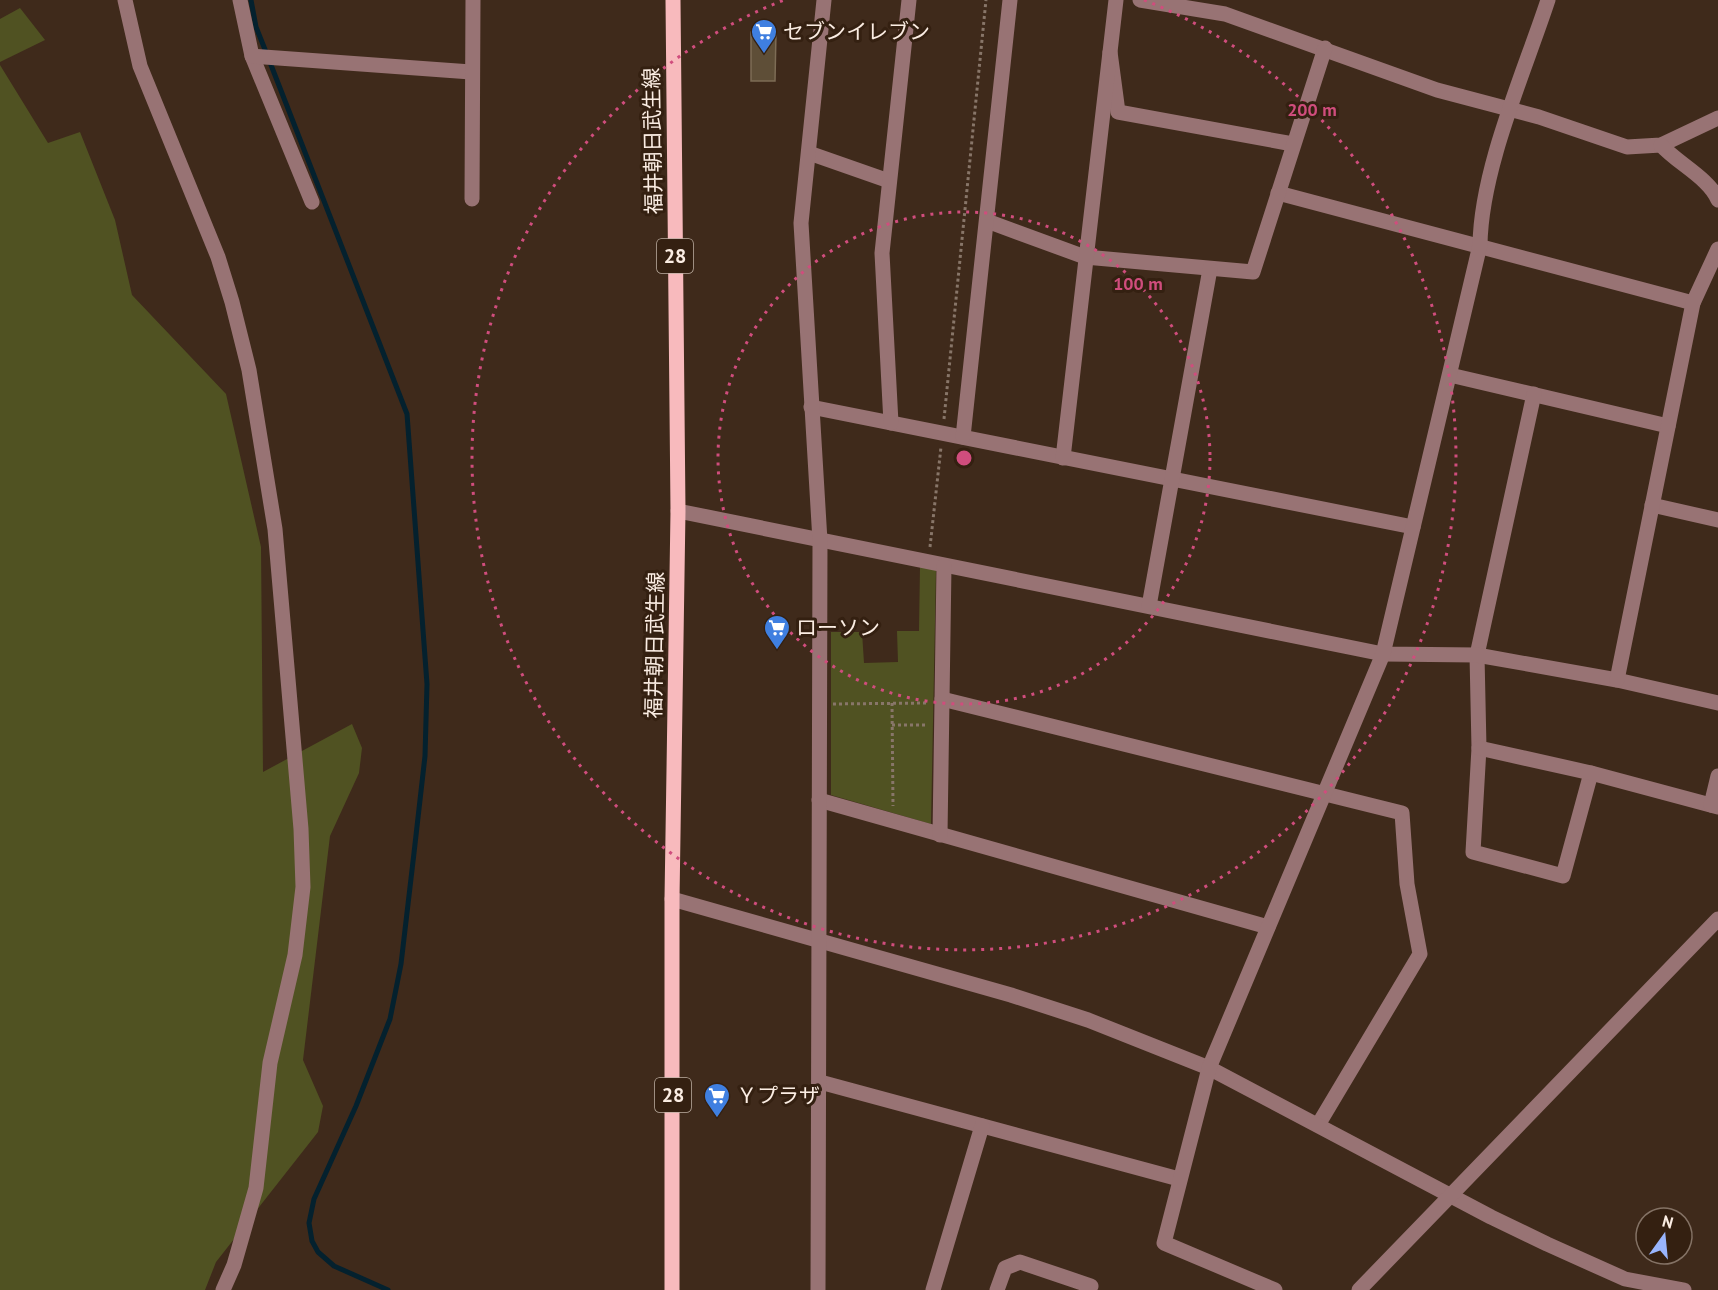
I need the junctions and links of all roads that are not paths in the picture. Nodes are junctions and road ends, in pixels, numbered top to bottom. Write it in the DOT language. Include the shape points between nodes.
graph roads {
  1 [pos="125,0"];
  2 [pos="240,0"];
  3 [pos="473,0"];
  4 [pos="673,0"];
  5 [pos="824,0"];
  6 [pos="909,0"];
  7 [pos="1010,0"];
  8 [pos="1116,0"];
  9 [pos="1140,0"];
  10 [pos="1548,0"];
  11 [pos="1325,48"];
  12 [pos="1110,52"];
  13 [pos="252,56"];
  14 [pos="471,72"];
  15 [pos="1511,110"];
  16 [pos="1718,118"];
  17 [pos="1293,144"];
  18 [pos="1661,146"];
  19 [pos="809,153"];
  20 [pos="889,181"];
  21 [pos="1278,193"];
  22 [pos="472,200"];
  23 [pos="1718,201"];
  24 [pos="312,202"];
  25 [pos="987,221"];
  26 [pos="1480,244"];
  27 [pos="1718,249"];
  28 [pos="1085,256"];
  29 [pos="1210,269"];
  30 [pos="1693,303"];
  31 [pos="1450,375"];
  32 [pos="1534,394"];
  33 [pos="812,407"];
  34 [pos="891,423"];
  35 [pos="1668,426"];
  36 [pos="963,437"];
  37 [pos="1063,458"];
  38 [pos="1170,480"];
  39 [pos="1653,505"];
  40 [pos="678,512"];
  41 [pos="1718,520"];
  42 [pos="1413,527"];
  43 [pos="820,541"];
  44 [pos="944,566"];
  45 [pos="1149,606"];
  46 [pos="1383,654"];
  47 [pos="1477,655"];
  48 [pos="1617,680"];
  49 [pos="935,701"];
  50 [pos="1718,703"];
  51 [pos="1479,748"];
  52 [pos="1591,773"];
  53 [pos="1718,776"];
  54 [pos="1325,792"];
  55 [pos="819,800"];
  56 [pos="1714,806"];
  57 [pos="940,835"];
  58 [pos="672,899"];
  59 [pos="1718,919"];
  60 [pos="1268,927"];
  61 [pos="818,939"];
  62 [pos="1209,1068"];
  63 [pos="820,1082"];
  64 [pos="1318,1125"];
  65 [pos="982,1126"];
  66 [pos="1179,1179"];
  67 [pos="1449,1195"];
  68 [pos="223,1290"];
  69 [pos="672,1290"];
  70 [pos="818,1290"];
  71 [pos="933,1290"];
  72 [pos="998,1290"];
  73 [pos="1089,1290"];
  74 [pos="1275,1290"];
  75 [pos="1359,1290"];
  76 [pos="1684,1290"];
  1 -- 68 [label="street" via="140,66 218,257 249,370 275,529 301,829 303,887 295,955 270,1063 256,1188"];
  2 -- 13 [label="street"];
  3 -- 14 [label="street"];
  4 -- 40 [label="main road, 福井朝日武生線 / 28"];
  5 -- 19 [label="street"];
  6 -- 20 [label="street"];
  7 -- 25 [label="street"];
  8 -- 12 [label="street"];
  9 -- 11 [label="street" via="1225,14"];
  10 -- 15 [label="street"];
  11 -- 15 [label="street" via="1437,90"];
  11 -- 17 [label="street"];
  12 -- 17 [label="street" via="1118,112"];
  12 -- 28 [label="street"];
  13 -- 14 [label="street"];
  13 -- 24 [label="street"];
  14 -- 22 [label="street"];
  15 -- 18 [label="street" via="1627,147"];
  15 -- 26 [label="street" via="1492,169 1480,224"];
  16 -- 18 [label="street"];
  17 -- 21 [label="street"];
  18 -- 23 [label="street" via="1708,187"];
  19 -- 20 [label="street"];
  19 -- 33 [label="street" via="801,223"];
  20 -- 34 [label="street" via="882,253"];
  21 -- 26 [label="street"];
  21 -- 29 [label="street" via="1253,272"];
  25 -- 28 [label="street"];
  25 -- 36 [label="street"];
  26 -- 30 [label="street"];
  26 -- 31 [label="street"];
  27 -- 30 [label="street"];
  28 -- 29 [label="street"];
  28 -- 37 [label="street"];
  29 -- 38 [label="street"];
  30 -- 35 [label="street"];
  31 -- 32 [label="street"];
  31 -- 42 [label="street"];
  32 -- 35 [label="street"];
  32 -- 47 [label="street"];
  33 -- 34 [label="street"];
  33 -- 43 [label="street"];
  34 -- 36 [label="street"];
  35 -- 39 [label="street"];
  36 -- 37 [label="street"];
  37 -- 38 [label="street"];
  38 -- 42 [label="street"];
  38 -- 45 [label="street"];
  39 -- 41 [label="street"];
  39 -- 48 [label="street"];
  40 -- 43 [label="street"];
  40 -- 58 [label="main road, 福井朝日武生線 / 28"];
  42 -- 46 [label="street"];
  43 -- 44 [label="street"];
  43 -- 55 [label="street"];
  44 -- 45 [label="street"];
  44 -- 49 [label="street"];
  45 -- 46 [label="street"];
  46 -- 47 [label="street"];
  46 -- 54 [label="street"];
  47 -- 48 [label="street"];
  47 -- 51 [label="street"];
  48 -- 50 [label="street"];
  49 -- 54 [label="street"];
  49 -- 57 [label="street" via="942,725"];
  51 -- 52 [label="street"];
  51 -- 52 [label="street" via="1473,852 1563,876"];
  52 -- 56 [label="street"];
  53 -- 56 [label="street"];
  54 -- 60 [label="street"];
  54 -- 64 [label="street" via="1402,813 1407,884 1419,954"];
  55 -- 57 [label="street"];
  55 -- 61 [label="street"];
  57 -- 60 [label="street"];
  58 -- 61 [label="street"];
  58 -- 69 [label="main road, 福井朝日武生線 / 28"];
  59 -- 67 [label="street"];
  60 -- 62 [label="street"];
  61 -- 62 [label="street" via="1050,1007"];
  61 -- 63 [label="street"];
  62 -- 64 [label="street"];
  62 -- 66 [label="street"];
  63 -- 65 [label="street"];
  63 -- 70 [label="street"];
  64 -- 67 [label="street"];
  65 -- 66 [label="street"];
  65 -- 71 [label="street"];
  66 -- 74 [label="street" via="1164,1243"];
  67 -- 75 [label="street"];
  67 -- 76 [label="street" via="1626,1279"];
  72 -- 73 [label="street" via="1005,1268 1020,1262 1090,1286"];
}
